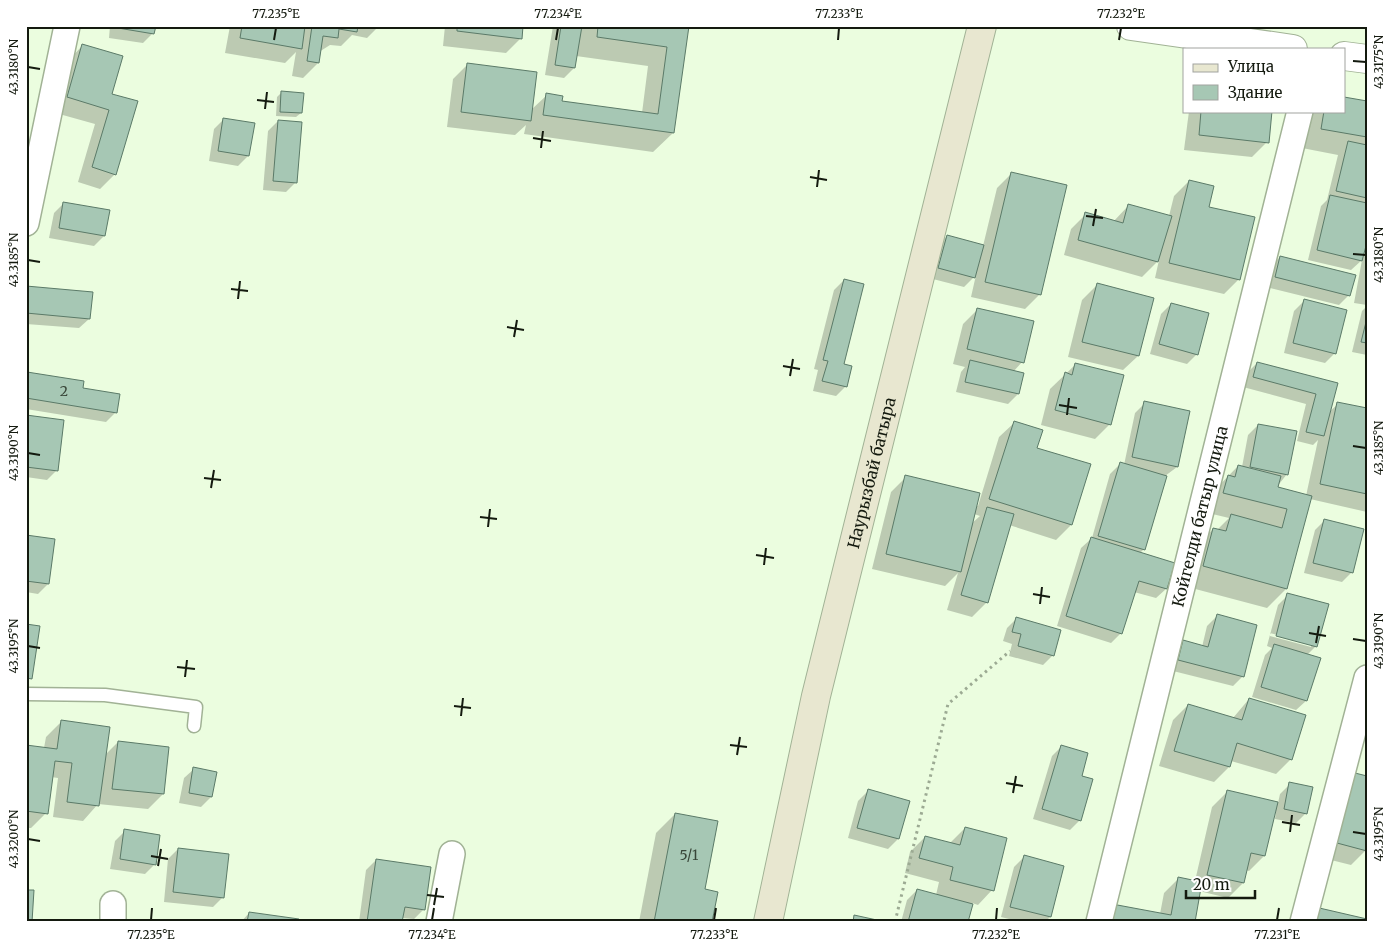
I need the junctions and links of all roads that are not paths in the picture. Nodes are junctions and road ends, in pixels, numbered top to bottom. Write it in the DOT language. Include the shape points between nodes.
graph roads {
  1 [pos="67,26"];
  2 [pos="982,26"];
  3 [pos="1131,26"];
  4 [pos="1286,48"];
  5 [pos="1346,56"];
  6 [pos="1367,59"];
  7 [pos="1300,112"];
  8 [pos="26,223"];
  9 [pos="1367,678"];
  10 [pos="26,694"];
  11 [pos="194,726"];
  12 [pos="1360,728"];
  13 [pos="452,854"];
  14 [pos="439,922"];
  15 [pos="768,922"];
  16 [pos="1099,922"];
  17 [pos="1303,922"];
  1 -- 8 [label="street"];
  2 -- 15 [label="main road, Наурызбай батыра" via="816,696"];
  3 -- 4 [label="street"];
  5 -- 6 [label="street"];
  7 -- 16 [label="street, Койгелди батыр улица"];
  9 -- 12 [label="street"];
  10 -- 11 [label="lane" via="104,695 196,707"];
  12 -- 17 [label="street"];
  13 -- 14 [label="street"];
}
